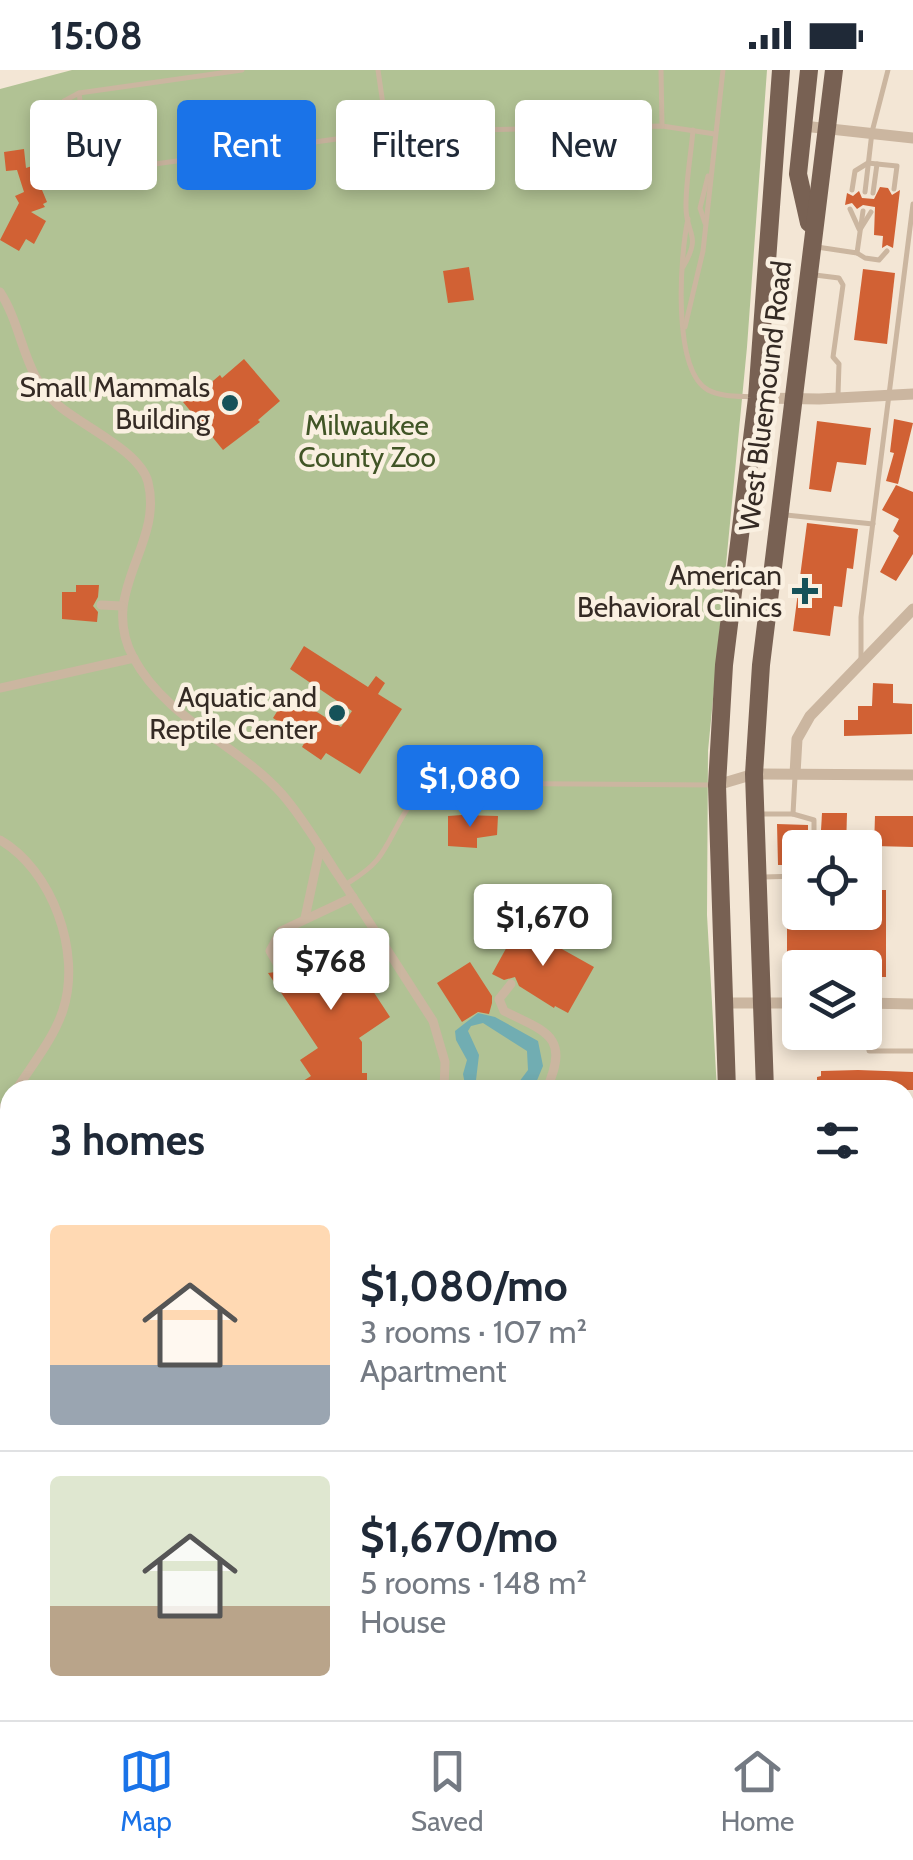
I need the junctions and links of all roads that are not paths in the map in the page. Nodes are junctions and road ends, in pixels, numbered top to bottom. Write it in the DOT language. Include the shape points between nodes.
graph roads {
  1 [pos="242,70"];
  2 [pos="378,70"];
  3 [pos="661,70"];
  4 [pos="724,70"];
  5 [pos="782,70"];
  6 [pos="810,70"];
  7 [pos="834,70"];
  8 [pos="888,70"];
  9 [pos="79,93"];
  10 [pos="67,100"];
  11 [pos="80,100"];
  12 [pos="382,100"];
  13 [pos="662,126"];
  14 [pos="803,126"];
  15 [pos="825,128"];
  16 [pos="495,130"];
  17 [pos="694,130"];
  18 [pos="872,132"];
  19 [pos="715,134"];
  20 [pos="913,138"];
  21 [pos="336,139"];
  22 [pos="157,163"];
  23 [pos="868,163"];
  24 [pos="877,164"];
  25 [pos="894,188"];
  26 [pos="852,190"];
  27 [pos="865,192"];
  28 [pos="873,193"];
  29 [pos="913,204"];
  30 [pos="850,209"];
  31 [pos="867,212"];
  32 [pos="860,231"];
  33 [pos="812,242"];
  34 [pos="887,250"];
  35 [pos="856,253"];
  36 [pos="808,274"];
  37 [pos="0,292"];
  38 [pos="685,327"];
  39 [pos="913,394"];
  40 [pos="888,395"];
  41 [pos="757,398"];
  42 [pos="794,398"];
  43 [pos="838,398"];
  44 [pos="778,514"];
  45 [pos="872,524"];
  46 [pos="101,606"];
  47 [pos="122,606"];
  48 [pos="913,608"];
  49 [pos="134,658"];
  50 [pos="861,662"];
  51 [pos="0,688"];
  52 [pos="754,774"];
  53 [pos="795,774"];
  54 [pos="913,775"];
  55 [pos="717,785"];
  56 [pos="755,814"];
  57 [pos="793,814"];
  58 [pos="814,830"];
  59 [pos="0,840"];
  60 [pos="320,848"];
  61 [pos="782,876"];
  62 [pos="757,877"];
  63 [pos="346,886"];
  64 [pos="354,898"];
  65 [pos="306,918"];
  66 [pos="278,965"];
  67 [pos="511,984"];
  68 [pos="760,1002"];
  69 [pos="782,1002"];
  70 [pos="723,1003"];
  71 [pos="882,1003"];
  72 [pos="913,1004"];
  73 [pos="868,1050"];
  74 [pos="913,1051"];
  75 [pos="22,1080"];
  76 [pos="445,1080"];
  77 [pos="550,1080"];
  78 [pos="727,1080"];
  79 [pos="764,1080"];
  1 -- 9 [label="lane"];
  2 -- 12 [label="lane"];
  3 -- 13 [label="lane"];
  4 -- 19 [label="lane"];
  5 -- 41 [label="main road, West Bluemound Road"];
  6 -- 14 [label="main road"];
  7 -- 15 [label="main road, West Bluemound Road"];
  8 -- 18 [label="lane"];
  9 -- 10 [label="lane"];
  9 -- 11 [label="lane"];
  13 -- 16 [label="lane"];
  13 -- 17 [label="lane"];
  14 -- 15 [label="street"];
  14 -- 33 [label="main road" via="798,174"];
  15 -- 18 [label="street"];
  15 -- 33 [label="main road, West Bluemound Road"];
  17 -- 19 [label="lane"];
  17 -- 38 [label="lane" via="680,274"];
  18 -- 20 [label="street"];
  18 -- 23 [label="lane"];
  19 -- 38 [label="lane" via="706,226"];
  21 -- 22 [label="lane"];
  23 -- 24 [label="lane"];
  23 -- 26 [label="lane" via="855,171"];
  23 -- 27 [label="lane"];
  24 -- 25 [label="lane" via="896,166"];
  24 -- 28 [label="lane"];
  29 -- 40 [label="lane"];
  30 -- 32 [label="lane"];
  31 -- 32 [label="lane"];
  32 -- 35 [label="lane"];
  33 -- 35 [label="lane"];
  33 -- 36 [label="main road, West Bluemound Road"];
  34 -- 35 [label="lane" via="879,260"];
  36 -- 42 [label="main road, West Bluemound Road"];
  36 -- 43 [label="lane" via="839,278 843,285 834,357"];
  37 -- 47 [label="street" via="38,384 123,449 148,481 150,519"];
  38 -- 41 [label="lane" via="690,364 705,388"];
  39 -- 40 [label="street"];
  40 -- 43 [label="street"];
  40 -- 45 [label="lane"];
  41 -- 42 [label="street"];
  41 -- 55 [label="main road, West Bluemound Road" via="724,666"];
  42 -- 43 [label="street"];
  42 -- 44 [label="main road, West Bluemound Road"];
  44 -- 45 [label="lane"];
  44 -- 52 [label="main road, West Bluemound Road"];
  45 -- 50 [label="lane"];
  46 -- 47 [label="street"];
  47 -- 49 [label="street"];
  48 -- 50 [label="street"];
  49 -- 51 [label="street"];
  49 -- 60 [label="street" via="176,712 267,778"];
  50 -- 53 [label="street" via="810,716 797,739"];
  52 -- 53 [label="street"];
  52 -- 55 [label="street"];
  52 -- 56 [label="main road, West Bluemound Road"];
  53 -- 54 [label="street"];
  53 -- 57 [label="lane"];
  55 -- 63 [label="lane" via="428,786 380,857"];
  55 -- 70 [label="main road, West Bluemound Road"];
  56 -- 57 [label="lane"];
  56 -- 62 [label="main road, West Bluemound Road"];
  57 -- 58 [label="lane" via="814,820"];
  59 -- 75 [label="street" via="20,853 50,892 67,962 64,1008"];
  60 -- 63 [label="street"];
  60 -- 65 [label="street"];
  61 -- 62 [label="lane"];
  62 -- 68 [label="main road, West Bluemound Road"];
  63 -- 64 [label="street"];
  64 -- 65 [label="street"];
  64 -- 76 [label="street" via="433,1021"];
  65 -- 66 [label="street" via="273,940 270,951"];
  67 -- 77 [label="street" via="500,1005 547,1032 556,1049"];
  68 -- 69 [label="street"];
  68 -- 70 [label="street"];
  68 -- 79 [label="main road, West Bluemound Road"];
  70 -- 78 [label="main road, West Bluemound Road"];
  71 -- 72 [label="street"];
  73 -- 74 [label="lane"];
}
